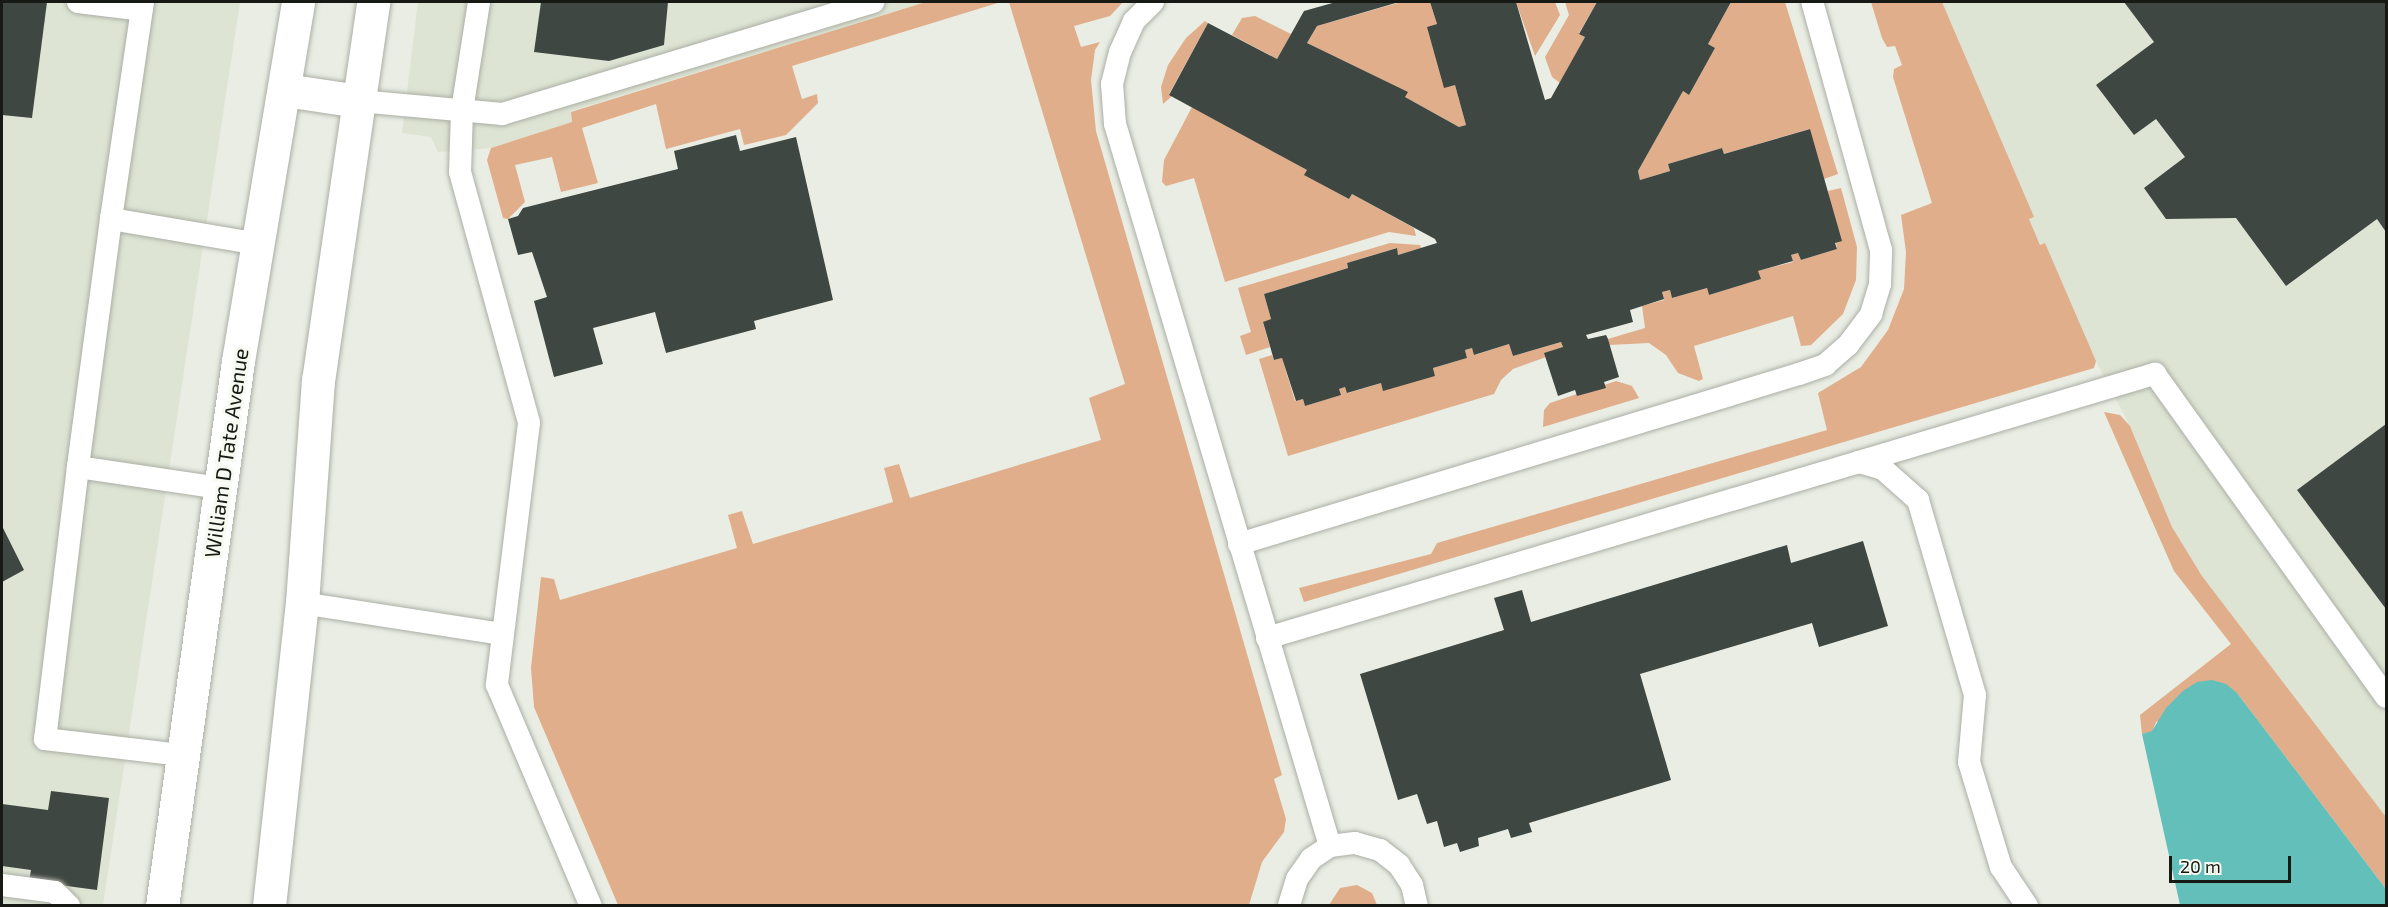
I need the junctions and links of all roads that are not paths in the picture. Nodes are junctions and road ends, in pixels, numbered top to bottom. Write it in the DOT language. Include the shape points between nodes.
graph roads {
  1 [pos="78,2"];
  2 [pos="298,2"];
  3 [pos="373,2"];
  4 [pos="479,2"];
  5 [pos="873,2"];
  6 [pos="1153,2"];
  7 [pos="1812,2"];
  8 [pos="143,6"];
  9 [pos="285,90"];
  10 [pos="358,101"];
  11 [pos="462,110"];
  12 [pos="111,219"];
  13 [pos="259,244"];
  14 [pos="1859,462"];
  15 [pos="78,467"];
  16 [pos="220,488"];
  17 [pos="1239,544"];
  18 [pos="302,603"];
  19 [pos="502,634"];
  20 [pos="1267,638"];
  21 [pos="2386,697"];
  22 [pos="182,755"];
  23 [pos="1330,846"];
  24 [pos="2,885"];
  25 [pos="69,906"];
  26 [pos="162,906"];
  27 [pos="269,906"];
  28 [pos="591,906"];
  29 [pos="1289,906"];
  30 [pos="1417,906"];
  31 [pos="2027,906"];
  1 -- 8 [label="lane"];
  2 -- 9 [label="main road, William D Tate Avenue"];
  3 -- 10 [label="main road"];
  4 -- 11 [label="lane"];
  5 -- 11 [label="lane" via="502,114"];
  6 -- 17 [label="lane" via="1134,21 1120,52 1112,84 1115,124"];
  7 -- 17 [label="lane" via="1881,250 1880,284 1871,314 1848,345 1825,365 1799,374"];
  8 -- 12 [label="lane"];
  9 -- 10 [label="main road"];
  9 -- 13 [label="main road, William D Tate Avenue"];
  10 -- 11 [label="lane"];
  10 -- 18 [label="main road" via="318,381"];
  11 -- 19 [label="lane" via="460,172 529,423"];
  12 -- 13 [label="lane"];
  12 -- 15 [label="lane"];
  13 -- 16 [label="main road, William D Tate Avenue"];
  14 -- 20 [label="lane"];
  14 -- 21 [label="lane" via="2155,374"];
  14 -- 31 [label="lane" via="1883,469 1918,500 1975,694 1969,762 2001,867"];
  15 -- 16 [label="lane"];
  15 -- 22 [label="lane" via="45,739"];
  16 -- 22 [label="main road, William D Tate Avenue"];
  17 -- 20 [label="lane"];
  18 -- 19 [label="lane"];
  18 -- 27 [label="main road"];
  19 -- 28 [label="lane" via="497,685"];
  20 -- 23 [label="lane"];
  22 -- 26 [label="main road, William D Tate Avenue"];
  23 -- 29 [label="lane" via="1311,859 1296,879"];
  23 -- 30 [label="lane" via="1355,843 1380,850 1399,865 1412,885"];
  24 -- 25 [label="lane" via="55,892"];
}
